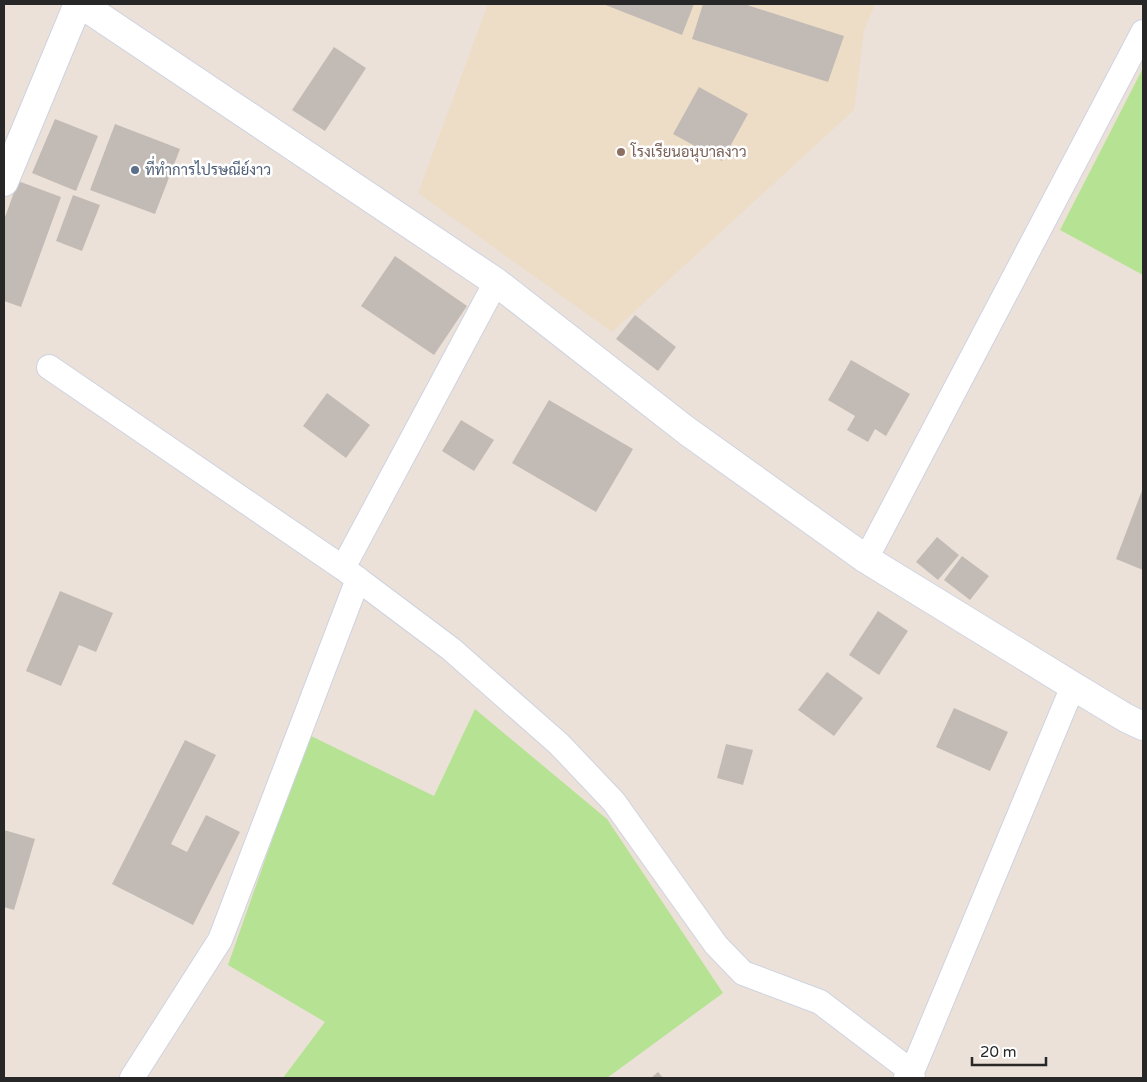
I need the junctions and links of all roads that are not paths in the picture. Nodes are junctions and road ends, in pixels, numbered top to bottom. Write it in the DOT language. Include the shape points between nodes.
graph roads {
  1 [pos="79,4"];
  2 [pos="1143,32"];
  3 [pos="4,182"];
  4 [pos="496,282"];
  5 [pos="49,367"];
  6 [pos="866,558"];
  7 [pos="351,573"];
  8 [pos="1073,686"];
  9 [pos="1143,726"];
  10 [pos="910,1076"];
  11 [pos="132,1078"];
  1 -- 3 [label="street"];
  1 -- 4 [label="street"];
  2 -- 6 [label="street"];
  4 -- 6 [label="street" via="687,430"];
  4 -- 7 [label="street"];
  5 -- 7 [label="street"];
  6 -- 8 [label="street"];
  7 -- 10 [label="street" via="452,649 560,744 614,802 716,945 743,973 820,1002"];
  7 -- 11 [label="street" via="220,940"];
  8 -- 9 [label="street"];
  8 -- 10 [label="street"];
}
